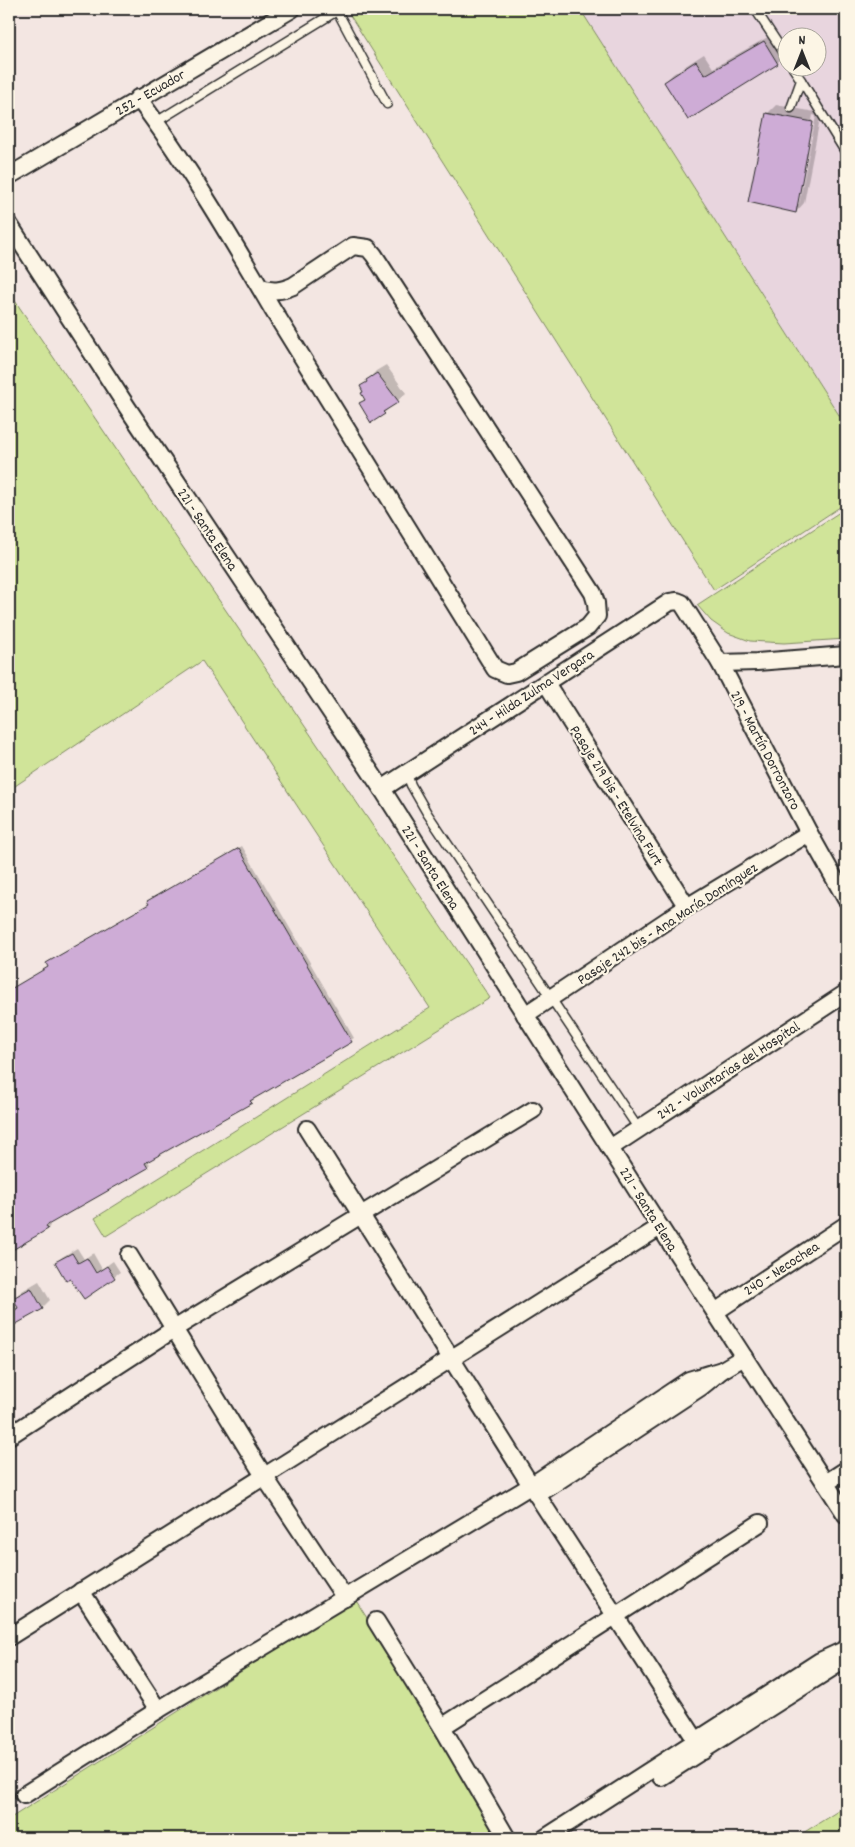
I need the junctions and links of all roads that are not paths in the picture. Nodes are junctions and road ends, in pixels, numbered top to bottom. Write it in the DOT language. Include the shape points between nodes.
graph roads {
  1 [pos="292,9"];
  2 [pos="338,9"];
  3 [pos="755,9"];
  4 [pos="778,44"];
  5 [pos="801,80"];
  6 [pos="138,98"];
  7 [pos="387,104"];
  8 [pos="791,108"];
  9 [pos="156,122"];
  10 [pos="846,154"];
  11 [pos="9,176"];
  12 [pos="9,224"];
  13 [pos="260,288"];
  14 [pos="682,603"];
  15 [pos="846,655"];
  16 [pos="720,663"];
  17 [pos="546,683"];
  18 [pos="406,772"];
  19 [pos="382,789"];
  20 [pos="809,833"];
  21 [pos="846,899"];
  22 [pos="687,907"];
  23 [pos="846,993"];
  24 [pos="551,998"];
  25 [pos="525,1015"];
  26 [pos="533,1110"];
  27 [pos="638,1128"];
  28 [pos="307,1129"];
  29 [pos="610,1148"];
  30 [pos="361,1215"];
  31 [pos="846,1225"];
  32 [pos="660,1227"];
  33 [pos="129,1255"];
  34 [pos="715,1312"];
  35 [pos="174,1329"];
  36 [pos="744,1357"];
  37 [pos="451,1358"];
  38 [pos="9,1436"];
  39 [pos="846,1470"];
  40 [pos="264,1476"];
  41 [pos="826,1483"];
  42 [pos="535,1490"];
  43 [pos="846,1515"];
  44 [pos="760,1522"];
  45 [pos="81,1591"];
  46 [pos="345,1598"];
  47 [pos="616,1616"];
  48 [pos="376,1621"];
  49 [pos="9,1637"];
  50 [pos="846,1649"];
  51 [pos="846,1659"];
  52 [pos="158,1710"];
  53 [pos="442,1727"];
  54 [pos="699,1746"];
  55 [pos="24,1795"];
  56 [pos="507,1838"];
  57 [pos="545,1838"];
  58 [pos="564,1838"];
  1 -- 6 [label="street, 252 - Ecuador"];
  2 -- 7 [label="lane"];
  2 -- 9 [label="lane"];
  3 -- 4 [label="lane"];
  5 -- 8 [label="lane"];
  5 -- 10 [label="lane"];
  6 -- 9 [label="street"];
  6 -- 11 [label="street, 252 - Ecuador"];
  9 -- 13 [label="street"];
  12 -- 19 [label="street, 221 - Santa Elena" via="126,407"];
  13 -- 13 [label="street" via="495,669 507,674 516,672 588,627 597,616 593,593 368,248 353,246 278,292"];
  14 -- 16 [label="street, 219 - Martín Dorronzoro"];
  14 -- 17 [label="street, 244 - Hilda Zulma Vergara" via="670,602"];
  15 -- 16 [label="street"];
  16 -- 20 [label="street, 219 - Martín Dorronzoro"];
  17 -- 18 [label="street, 244 - Hilda Zulma Vergara"];
  17 -- 22 [label="street, Pasaje 219 bis - Etelvina Furt"];
  18 -- 19 [label="street, 244 - Hilda Zulma Vergara"];
  18 -- 24 [label="lane, 221 - Santa Elena" via="427,813"];
  19 -- 25 [label="street, 221 - Santa Elena"];
  20 -- 21 [label="street, 219 - Martín Dorronzoro"];
  20 -- 22 [label="street, Pasaje 242 bis - Ana María Domínguez"];
  22 -- 24 [label="street, Pasaje 242 bis - Ana María Domínguez"];
  23 -- 27 [label="street, 242 - Voluntarias del Hospital"];
  24 -- 25 [label="street, Pasaje 242 bis - Ana María Domínguez"];
  24 -- 27 [label="lane, 221 - Santa Elena"];
  25 -- 29 [label="street, 221 - Santa Elena"];
  26 -- 30 [label="street"];
  27 -- 29 [label="street, 242 - Voluntarias del Hospital"];
  28 -- 30 [label="street"];
  29 -- 32 [label="street, 221 - Santa Elena"];
  30 -- 35 [label="street"];
  30 -- 37 [label="street"];
  31 -- 34 [label="street, 240 - Necochea"];
  32 -- 34 [label="street, 221 - Santa Elena"];
  32 -- 37 [label="street"];
  33 -- 35 [label="street"];
  34 -- 36 [label="street, 221 - Santa Elena"];
  35 -- 38 [label="street"];
  35 -- 40 [label="street"];
  36 -- 41 [label="street, 221 - Santa Elena"];
  36 -- 42 [label="street" via="722,1370 689,1380"];
  37 -- 40 [label="street"];
  37 -- 42 [label="street"];
  39 -- 41 [label="street"];
  40 -- 45 [label="street"];
  40 -- 46 [label="street"];
  41 -- 43 [label="street, 221 - Santa Elena"];
  42 -- 46 [label="street"];
  42 -- 47 [label="street"];
  44 -- 47 [label="street"];
  45 -- 49 [label="street"];
  45 -- 52 [label="street"];
  46 -- 52 [label="street"];
  47 -- 53 [label="street"];
  47 -- 54 [label="street"];
  48 -- 53 [label="street"];
  50 -- 54 [label="street" via="820,1661"];
  51 -- 54 [label="street"];
  52 -- 55 [label="street"];
  53 -- 56 [label="street"];
  54 -- 57 [label="street"];
  54 -- 58 [label="street"];
}
